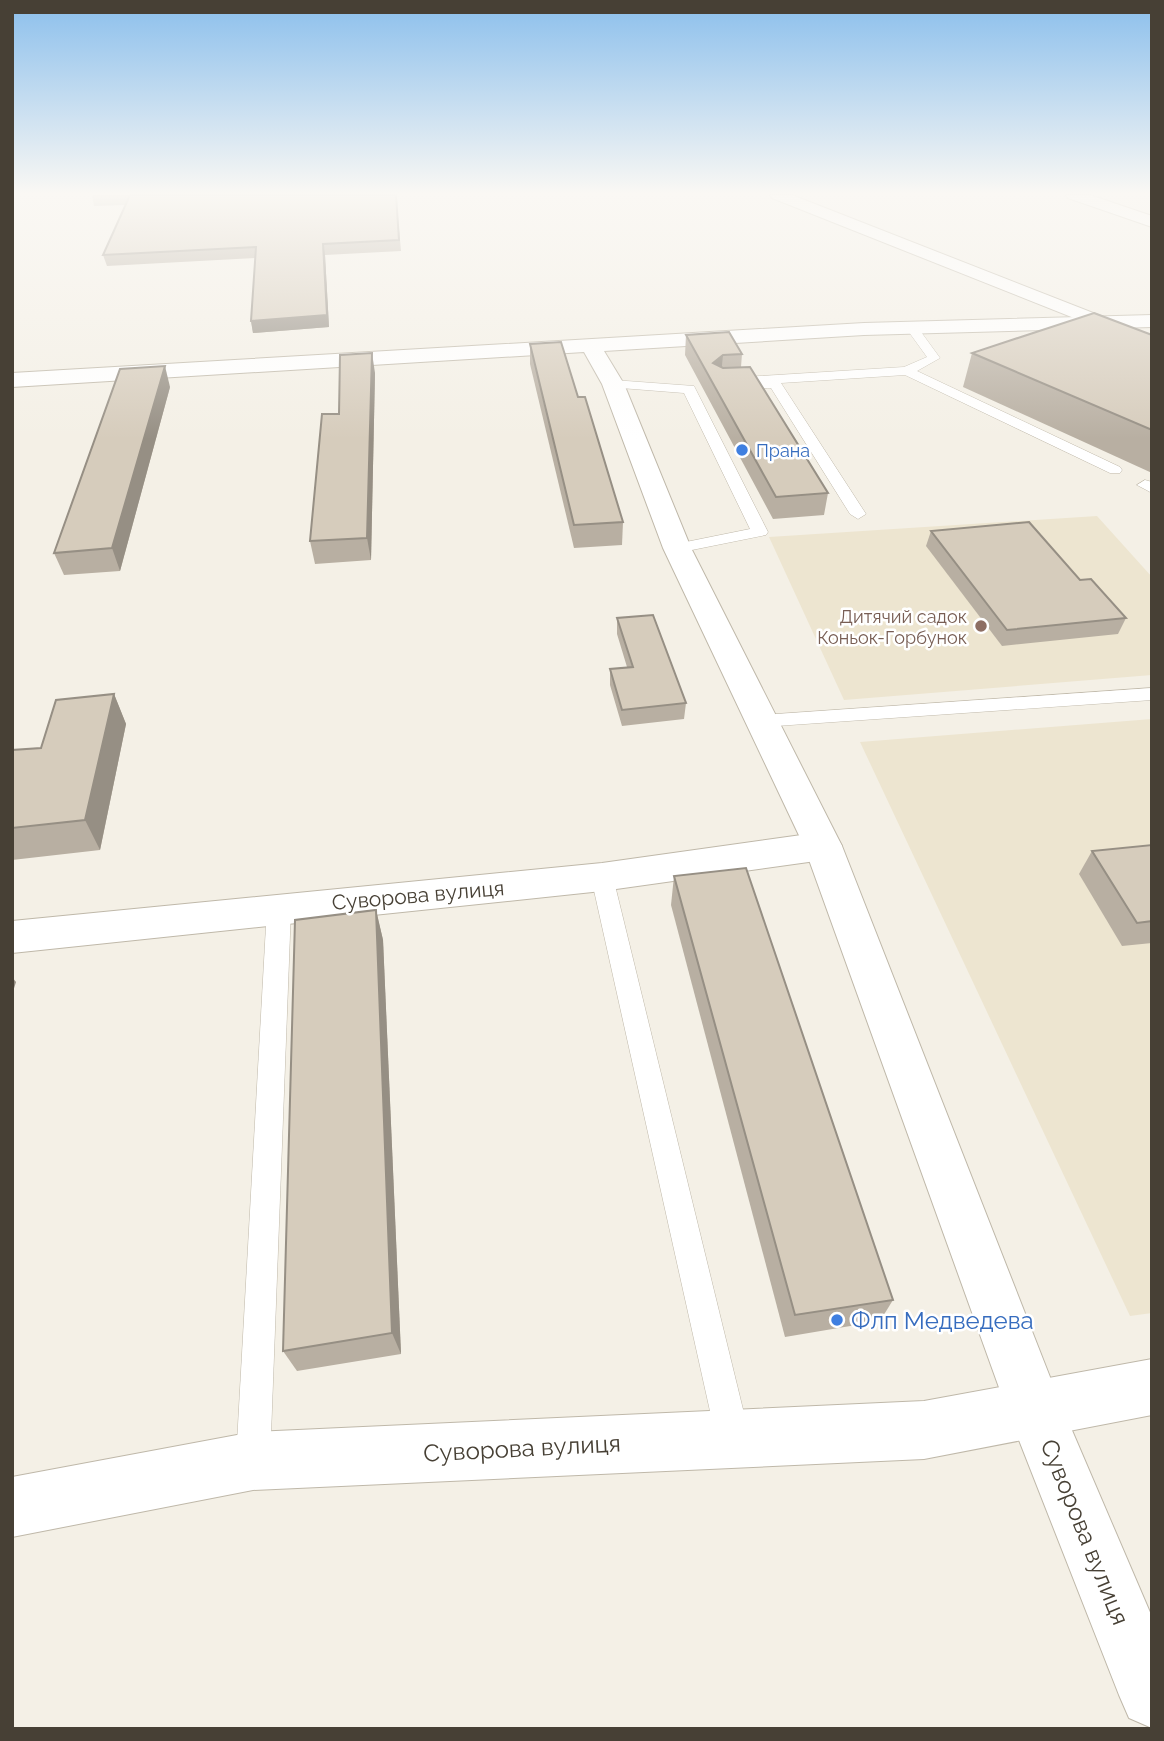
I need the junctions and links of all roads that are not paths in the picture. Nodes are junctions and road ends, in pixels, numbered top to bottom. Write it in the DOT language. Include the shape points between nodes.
graph roads {
  1 [pos="982,276"];
  2 [pos="1152,321"];
  3 [pos="1100,323"];
  4 [pos="912,328"];
  5 [pos="1152,343"];
  6 [pos="591,346"];
  7 [pos="907,371"];
  8 [pos="12,380"];
  9 [pos="613,384"];
  10 [pos="706,387"];
  11 [pos="1115,470"];
  12 [pos="858,514"];
  13 [pos="677,548"];
  14 [pos="1152,694"];
  15 [pos="761,721"];
  16 [pos="823,846"];
  17 [pos="603,877"];
  18 [pos="279,908"];
  19 [pos="12,937"];
  20 [pos="1152,1387"];
  21 [pos="1034,1407"];
  22 [pos="733,1438"];
  23 [pos="253,1461"];
  24 [pos="12,1507"];
  25 [pos="1152,1695"];
  1 -- 3 [label="street"];
  2 -- 3 [label="street"];
  3 -- 4 [label="street"];
  3 -- 5 [label="street"];
  4 -- 6 [label="street"];
  4 -- 7 [label="lane" via="934,358"];
  6 -- 8 [label="street"];
  6 -- 9 [label="street, Суворова вулиця"];
  7 -- 10 [label="lane"];
  7 -- 11 [label="lane"];
  9 -- 10 [label="lane"];
  9 -- 13 [label="street, Суворова вулиця"];
  10 -- 12 [label="lane" via="775,384"];
  10 -- 13 [label="lane" via="760,532"];
  13 -- 15 [label="street, Суворова вулиця"];
  14 -- 15 [label="lane"];
  15 -- 16 [label="street, Суворова вулиця"];
  16 -- 17 [label="street, Суворова вулиця"];
  16 -- 21 [label="street, Суворова вулиця"];
  17 -- 18 [label="street, Суворова вулиця"];
  17 -- 22 [label="lane"];
  18 -- 19 [label="street, Суворова вулиця"];
  18 -- 23 [label="lane"];
  20 -- 21 [label="street, Суворова вулиця"];
  21 -- 22 [label="street, Суворова вулиця" via="924,1430"];
  21 -- 25 [label="street, Суворова вулиця"];
  22 -- 23 [label="street, Суворова вулиця"];
  23 -- 24 [label="street, Суворова вулиця"];
}
